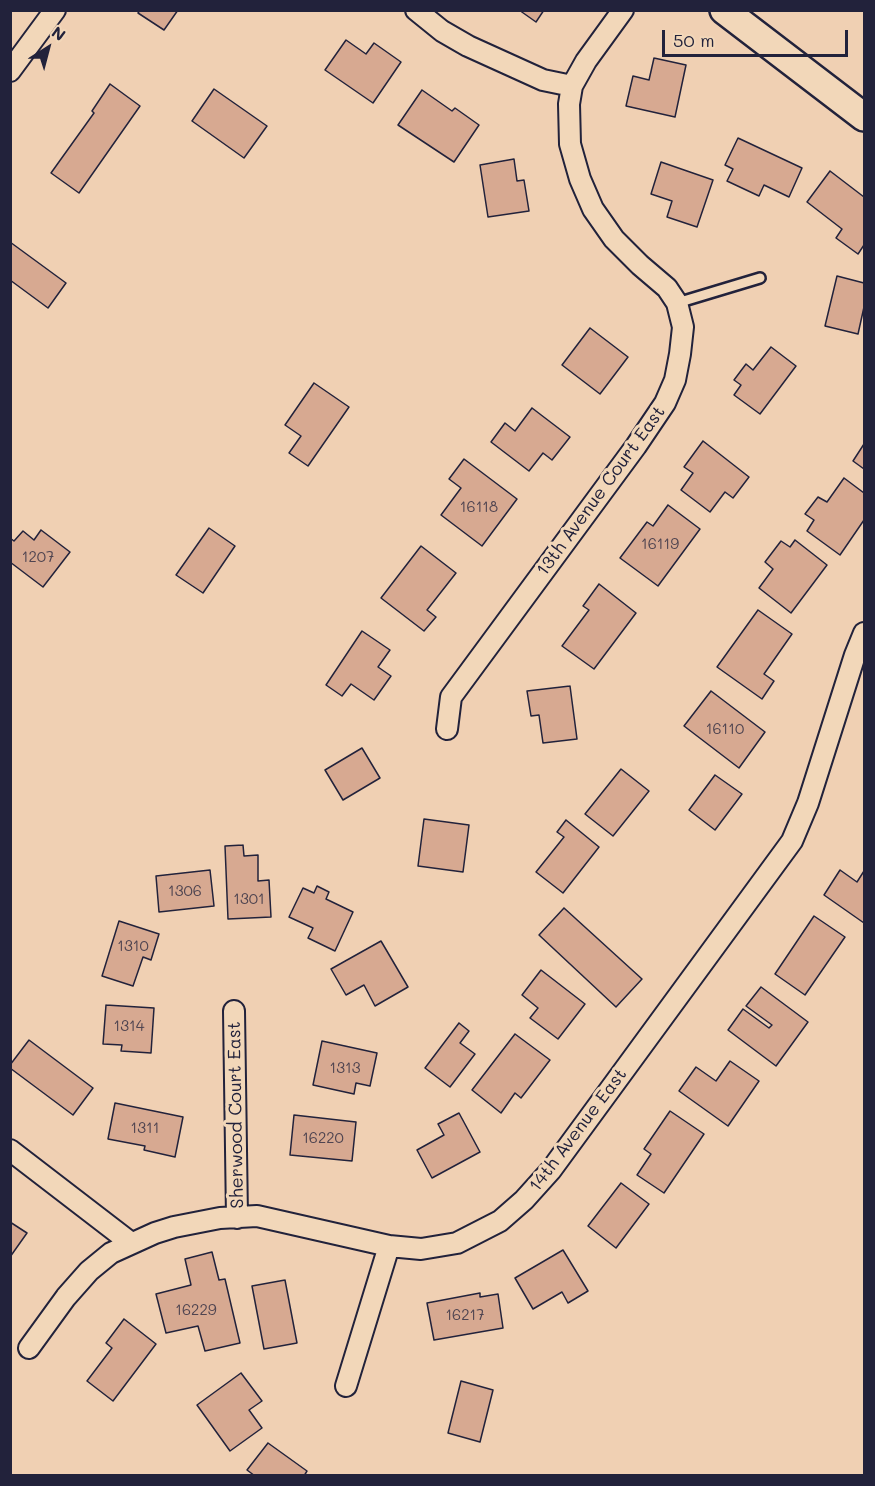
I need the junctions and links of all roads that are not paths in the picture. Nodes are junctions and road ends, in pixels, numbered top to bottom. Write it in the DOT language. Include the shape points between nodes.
graph roads {
  1 [pos="56,10"];
  2 [pos="416,10"];
  3 [pos="623,10"];
  4 [pos="724,10"];
  5 [pos="10,71"];
  6 [pos="572,86"];
  7 [pos="864,117"];
  8 [pos="760,278"];
  9 [pos="677,303"];
  10 [pos="864,633"];
  11 [pos="447,729"];
  12 [pos="234,1011"];
  13 [pos="10,1150"];
  14 [pos="237,1218"];
  15 [pos="131,1243"];
  16 [pos="389,1246"];
  17 [pos="28,1348"];
  18 [pos="346,1386"];
  1 -- 5 [label="street"];
  2 -- 6 [label="street" via="468,46 543,80"];
  3 -- 6 [label="street"];
  4 -- 7 [label="street"];
  6 -- 9 [label="street, 13th Avenue Court East" via="570,144 593,208 614,239 667,288"];
  8 -- 9 [label="lane"];
  9 -- 11 [label="street, 13th Avenue Court East" via="683,327 680,354 665,403 451,697"];
  10 -- 16 [label="street, 14th Avenue East" via="792,841 551,1170 500,1221 458,1243 422,1249"];
  12 -- 14 [label="street, Sherwood Court East"];
  13 -- 15 [label="street"];
  14 -- 15 [label="street, 14th Avenue East" via="174,1227"];
  14 -- 16 [label="street, 14th Avenue East" via="281,1220"];
  15 -- 17 [label="street, 14th Avenue East" via="89,1271"];
  16 -- 18 [label="street"];
}
